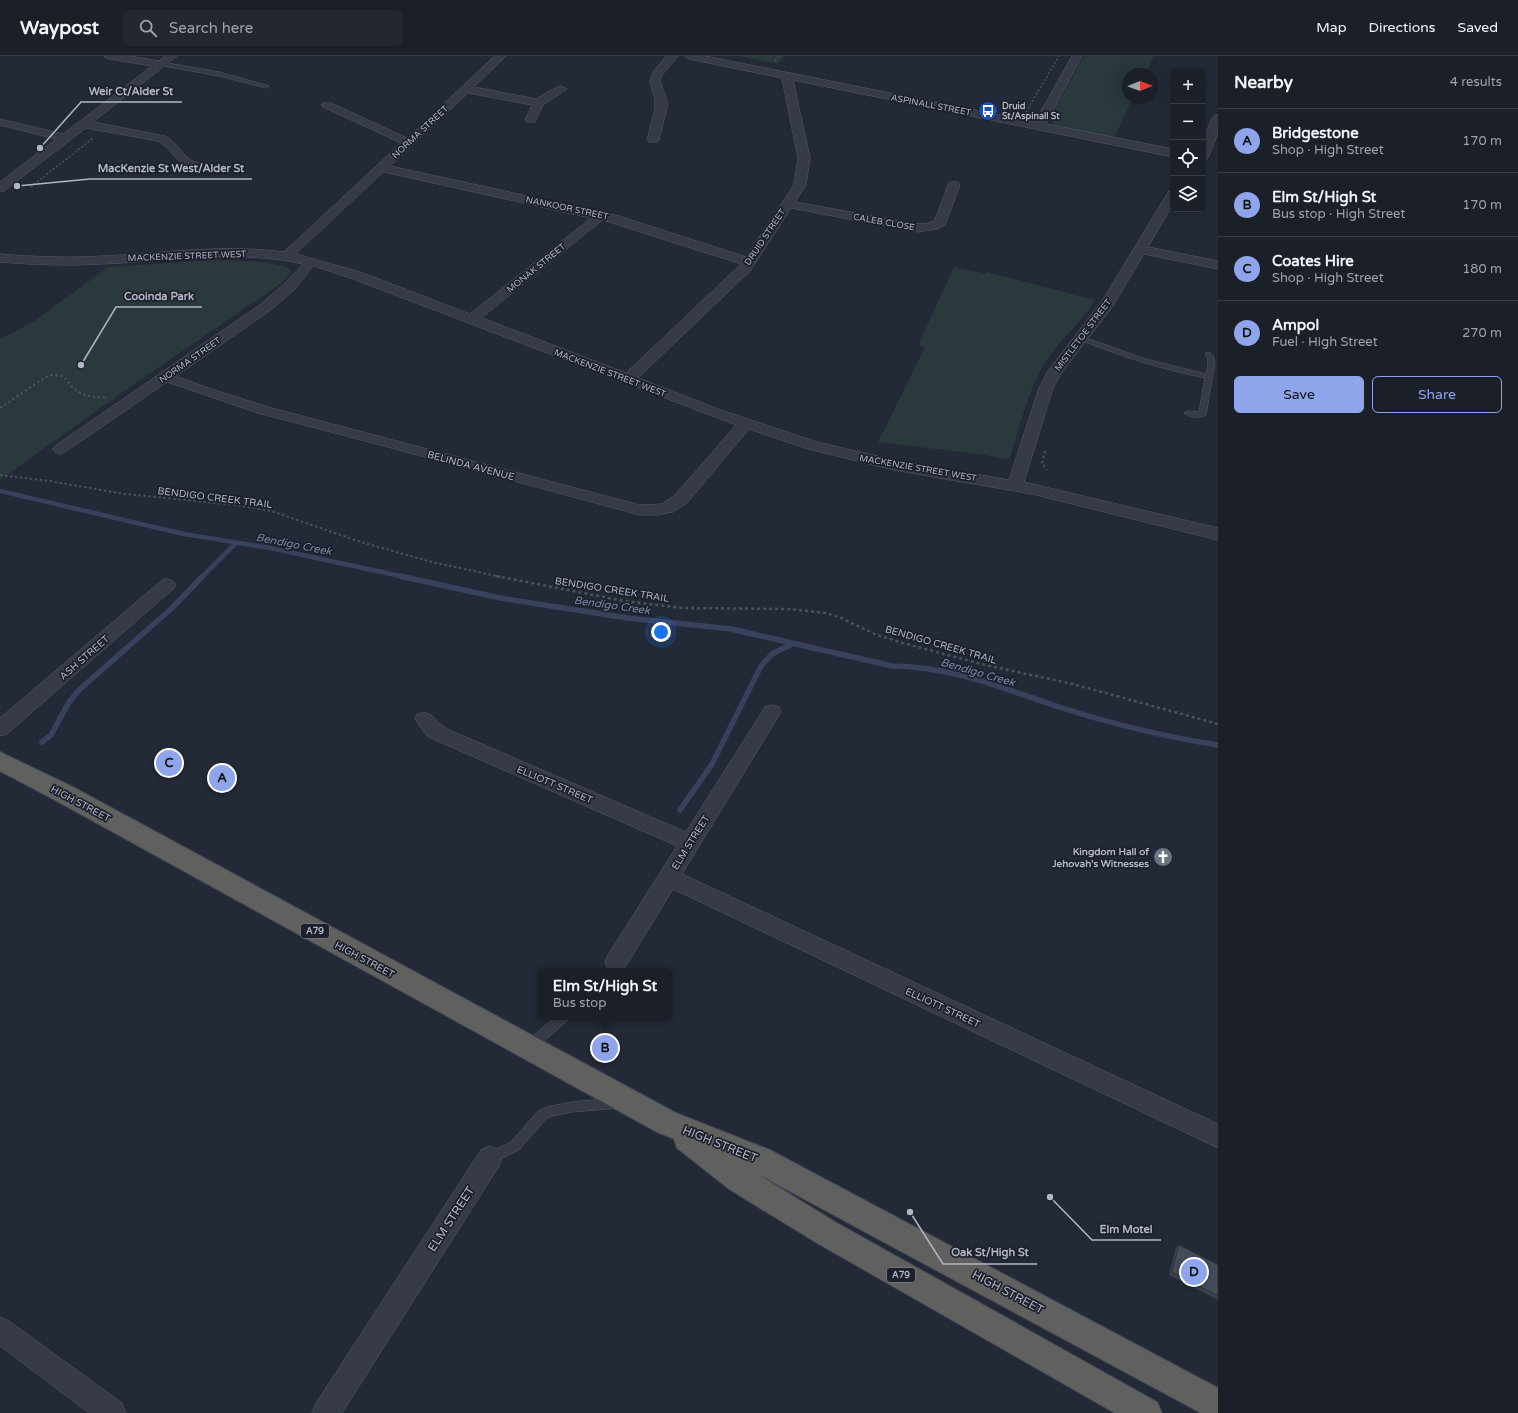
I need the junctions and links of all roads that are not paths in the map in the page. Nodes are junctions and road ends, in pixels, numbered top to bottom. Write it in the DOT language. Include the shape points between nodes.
graph roads {
  1 [pos="109,56"];
  2 [pos="172,56"];
  3 [pos="501,56"];
  4 [pos="673,56"];
  5 [pos="689,56"];
  6 [pos="1075,56"];
  7 [pos="161,64"];
  8 [pos="787,76"];
  9 [pos="266,86"];
  10 [pos="466,89"];
  11 [pos="561,89"];
  12 [pos="538,103"];
  13 [pos="327,105"];
  14 [pos="1218,118"];
  15 [pos="531,120"];
  16 [pos="0,122"];
  17 [pos="84,124"];
  18 [pos="1039,126"];
  19 [pos="66,138"];
  20 [pos="409,142"];
  21 [pos="664,146"];
  22 [pos="1170,152"];
  23 [pos="1206,159"];
  24 [pos="199,167"];
  25 [pos="381,168"];
  26 [pos="954,185"];
  27 [pos="0,188"];
  28 [pos="1170,199"];
  29 [pos="788,204"];
  30 [pos="601,216"];
  31 [pos="1140,249"];
  32 [pos="286,257"];
  33 [pos="0,258"];
  34 [pos="312,262"];
  35 [pos="749,262"];
  36 [pos="1218,265"];
  37 [pos="471,320"];
  38 [pos="1080,338"];
  39 [pos="1208,354"];
  40 [pos="166,377"];
  41 [pos="1210,377"];
  42 [pos="628,379"];
  43 [pos="1188,412"];
  44 [pos="745,424"];
  45 [pos="60,449"];
  46 [pos="1015,485"];
  47 [pos="1218,534"];
  48 [pos="167,585"];
  49 [pos="772,712"];
  50 [pos="424,719"];
  51 [pos="0,730"];
  52 [pos="0,761"];
  53 [pos="690,843"];
  54 [pos="669,877"];
  55 [pos="611,966"];
  56 [pos="560,1020"];
  57 [pos="528,1047"];
  58 [pos="629,1102"];
  59 [pos="667,1123"];
  60 [pos="1218,1136"];
  61 [pos="490,1158"];
  62 [pos="0,1330"];
  63 [pos="1218,1405"];
  64 [pos="112,1413"];
  65 [pos="326,1413"];
  66 [pos="1146,1413"];
  1 -- 7 [label="street"];
  2 -- 7 [label="street"];
  3 -- 10 [label="street, NORMA STREET"];
  4 -- 21 [label="street" via="655,80 661,108 647,140"];
  5 -- 8 [label="street, ASPINALL STREET"];
  6 -- 18 [label="street"];
  7 -- 9 [label="lane" via="219,74"];
  7 -- 17 [label="street"];
  8 -- 18 [label="street, ASPINALL STREET"];
  8 -- 29 [label="street, DRUID STREET" via="804,166 800,185"];
  10 -- 12 [label="street"];
  10 -- 20 [label="street, NORMA STREET"];
  11 -- 12 [label="street"];
  12 -- 15 [label="street"];
  13 -- 20 [label="street"];
  14 -- 23 [label="street"];
  16 -- 19 [label="street"];
  17 -- 19 [label="street"];
  17 -- 24 [label="street" via="161,138 186,162"];
  18 -- 22 [label="street, ASPINALL STREET"];
  19 -- 27 [label="street"];
  20 -- 25 [label="street, NORMA STREET"];
  25 -- 30 [label="street, NANKOOR STREET"];
  25 -- 32 [label="street, NORMA STREET"];
  26 -- 29 [label="street, CALEB CLOSE" via="941,222 928,228"];
  28 -- 31 [label="street, MISTLETOE STREET"];
  29 -- 35 [label="street, DRUID STREET"];
  30 -- 35 [label="street, NANKOOR STREET"];
  30 -- 37 [label="street, MONAK STREET"];
  31 -- 36 [label="street"];
  31 -- 38 [label="street, MISTLETOE STREET" via="1108,303"];
  32 -- 33 [label="street, MACKENZIE STREET WEST" via="232,253 69,261"];
  32 -- 34 [label="street, MACKENZIE STREET WEST"];
  34 -- 37 [label="street, MACKENZIE STREET WEST" via="358,276"];
  34 -- 40 [label="street, NORMA STREET" via="266,307"];
  35 -- 42 [label="street, DRUID STREET"];
  37 -- 42 [label="street, MACKENZIE STREET WEST"];
  38 -- 41 [label="lane" via="1158,366"];
  38 -- 46 [label="street, MISTLETOE STREET" via="1046,388"];
  39 -- 41 [label="lane" via="1212,362"];
  40 -- 44 [label="street, BELINDA AVENUE" via="263,410 640,510 667,508 681,499"];
  40 -- 45 [label="street, NORMA STREET"];
  41 -- 43 [label="lane" via="1202,415"];
  42 -- 44 [label="street, MACKENZIE STREET WEST"];
  44 -- 46 [label="street, MACKENZIE STREET WEST" via="857,458"];
  46 -- 47 [label="street, MACKENZIE STREET WEST"];
  48 -- 51 [label="street, ASH STREET"];
  49 -- 53 [label="street, ELM STREET"];
  50 -- 53 [label="street, ELLIOTT STREET" via="440,734"];
  52 -- 57 [label="highway, HIGH STREET / A79"];
  53 -- 54 [label="street, ELM STREET"];
  54 -- 55 [label="street, ELM STREET"];
  54 -- 60 [label="street, ELLIOTT STREET"];
  56 -- 57 [label="lane"];
  57 -- 58 [label="highway, HIGH STREET / A79"];
  58 -- 59 [label="highway, HIGH STREET / A79"];
  58 -- 61 [label="lane, ELM STREET" via="582,1106 546,1113 515,1146"];
  59 -- 63 [label="highway, HIGH STREET / A79" via="760,1160"];
  59 -- 66 [label="highway, HIGH STREET / A79" via="739,1179 820,1229"];
  61 -- 65 [label="street, ELM STREET"];
  62 -- 64 [label="street"];
}
